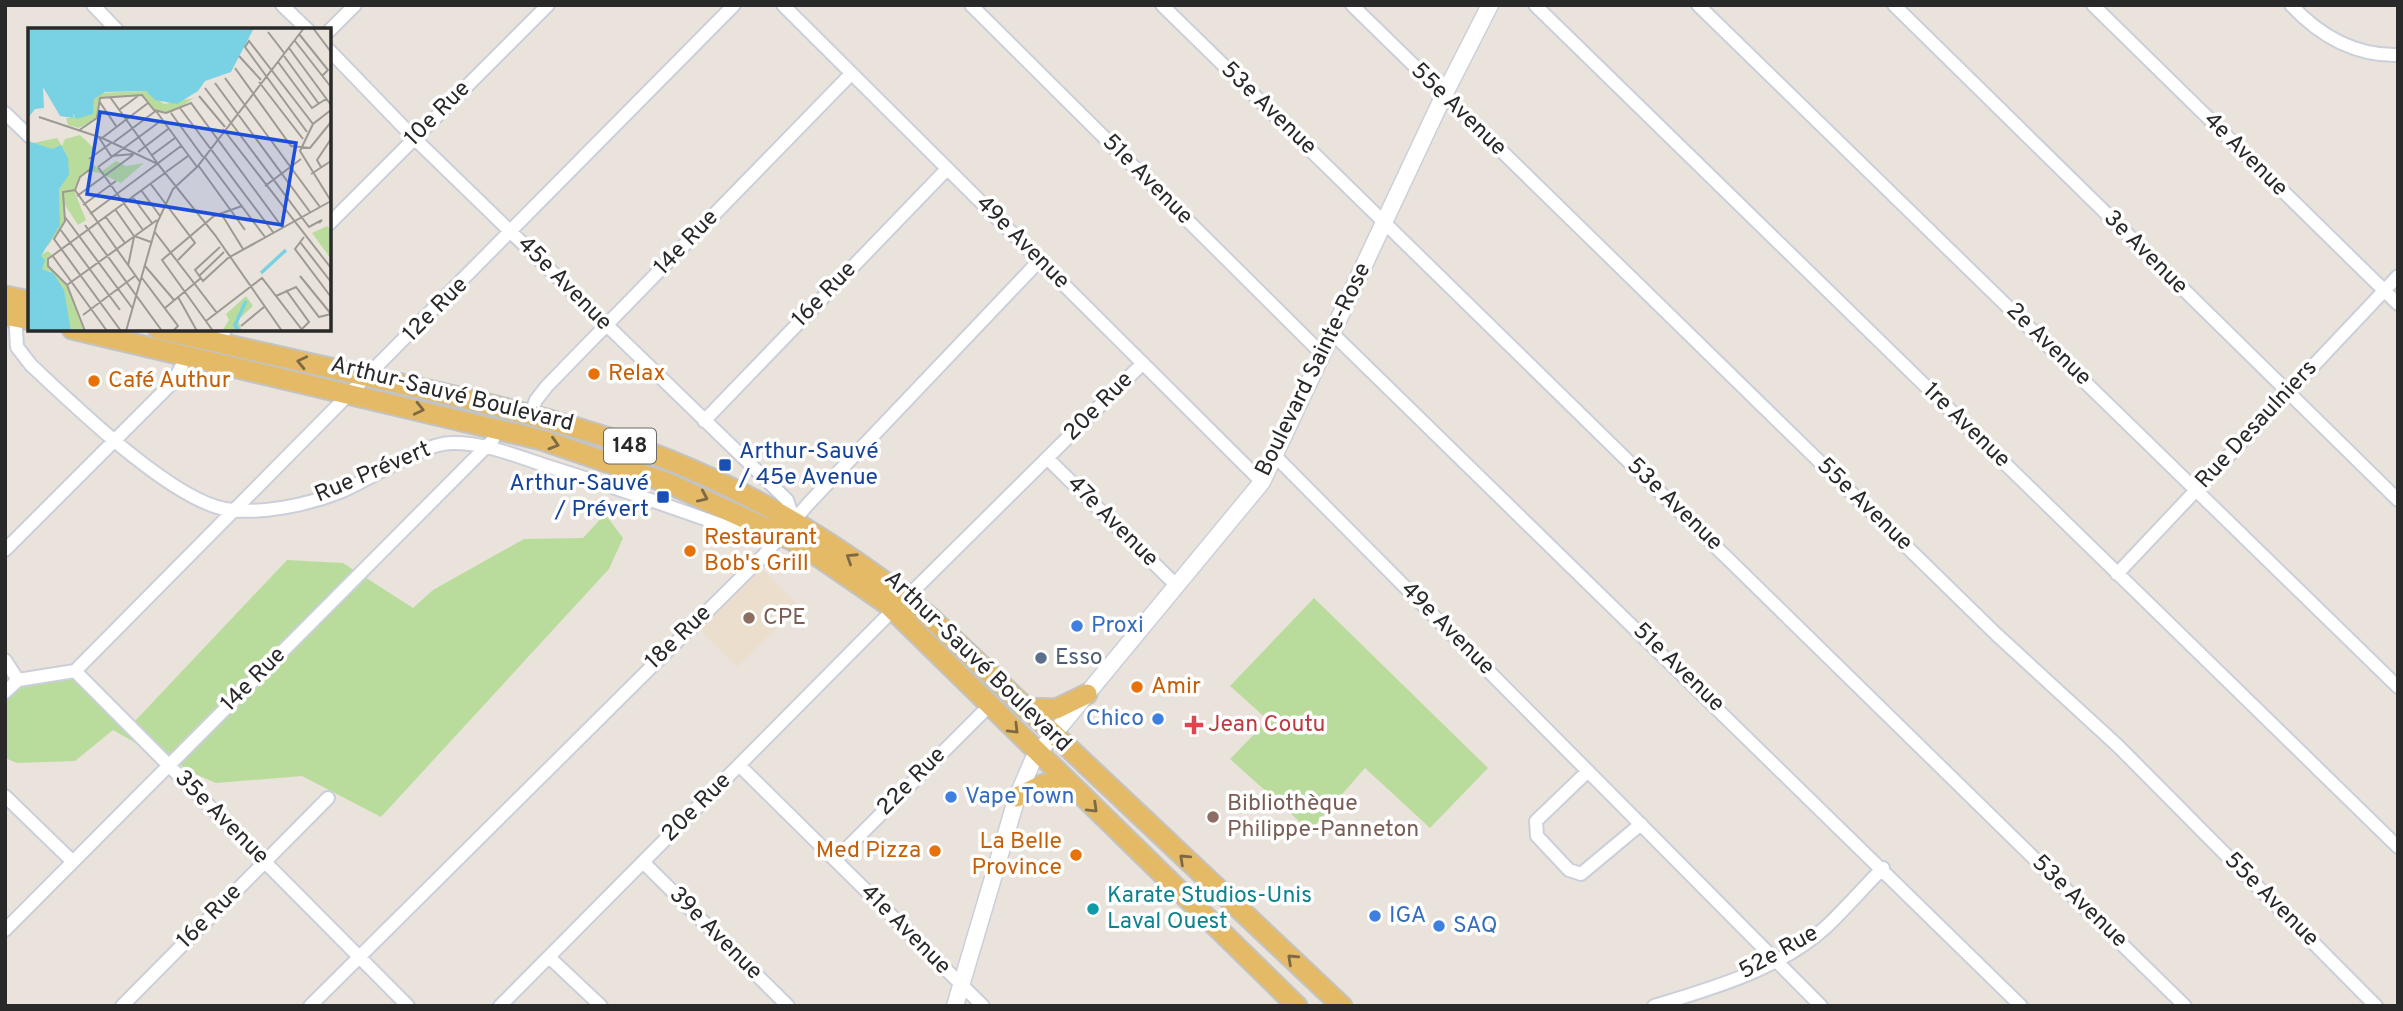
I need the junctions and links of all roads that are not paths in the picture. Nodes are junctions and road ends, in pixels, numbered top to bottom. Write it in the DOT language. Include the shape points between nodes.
graph roads {
  1 [pos="93,5"];
  2 [pos="282,5"];
  3 [pos="355,5"];
  4 [pos="548,5"];
  5 [pos="734,5"];
  6 [pos="783,5"];
  7 [pos="971,5"];
  8 [pos="1162,5"];
  9 [pos="1352,5"];
  10 [pos="1490,5"];
  11 [pos="1535,5"];
  12 [pos="1698,5"];
  13 [pos="1894,5"];
  14 [pos="2093,5"];
  15 [pos="2291,5"];
  16 [pos="115,28"];
  17 [pos="306,28"];
  18 [pos="331,29"];
  19 [pos="331,52"];
  20 [pos="2398,55"];
  21 [pos="851,74"];
  22 [pos="1443,97"];
  23 [pos="5,113"];
  24 [pos="28,135"];
  25 [pos="414,138"];
  26 [pos="947,169"];
  27 [pos="331,222"];
  28 [pos="1385,223"];
  29 [pos="512,233"];
  30 [pos="1039,261"];
  31 [pos="2398,276"];
  32 [pos="2383,290"];
  33 [pos="2398,304"];
  34 [pos="17,308"];
  35 [pos="606,326"];
  36 [pos="81,331"];
  37 [pos="177,331"];
  38 [pos="1332,333"];
  39 [pos="223,336"];
  40 [pos="187,355"];
  41 [pos="1322,355"];
  42 [pos="1143,363"];
  43 [pos="369,377"];
  44 [pos="2287,393"];
  45 [pos="352,394"];
  46 [pos="530,416"];
  47 [pos="704,421"];
  48 [pos="499,428"];
  49 [pos="114,438"];
  50 [pos="485,447"];
  51 [pos="1276,457"];
  52 [pos="1047,458"];
  53 [pos="1262,482"];
  54 [pos="2196,489"];
  55 [pos="2398,500"];
  56 [pos="236,509"];
  57 [pos="794,520"];
  58 [pos="781,535"];
  59 [pos="5,550"];
  60 [pos="2117,573"];
  61 [pos="1177,586"];
  62 [pos="899,604"];
  63 [pos="5,660"];
  64 [pos="75,671"];
  65 [pos="18,680"];
  66 [pos="2398,687"];
  67 [pos="5,692"];
  68 [pos="1087,694"];
  69 [pos="990,705"];
  70 [pos="1024,708"];
  71 [pos="1052,736"];
  72 [pos="1037,752"];
  73 [pos="169,765"];
  74 [pos="739,765"];
  75 [pos="1588,771"];
  76 [pos="1072,788"];
  77 [pos="5,796"];
  78 [pos="1017,797"];
  79 [pos="328,798"];
  80 [pos="1641,824"];
  81 [pos="2398,846"];
  82 [pos="835,860"];
  83 [pos="264,861"];
  84 [pos="73,862"];
  85 [pos="643,862"];
  86 [pos="1883,868"];
  87 [pos="5,930"];
  88 [pos="359,957"];
  89 [pos="549,957"];
  90 [pos="1776,960"];
  91 [pos="961,986"];
  92 [pos="122,1006"];
  93 [pos="310,1006"];
  94 [pos="408,1006"];
  95 [pos="500,1006"];
  96 [pos="600,1006"];
  97 [pos="788,1006"];
  98 [pos="955,1006"];
  99 [pos="983,1006"];
  100 [pos="1297,1006"];
  101 [pos="1342,1006"];
  102 [pos="1655,1006"];
  103 [pos="1821,1006"];
  104 [pos="2021,1006"];
  105 [pos="2185,1006"];
  106 [pos="2376,1006"];
  1 -- 16 [label="street"];
  2 -- 17 [label="street"];
  3 -- 18 [label="street"];
  4 -- 25 [label="street, 10e Rue"];
  5 -- 29 [label="street, 12e Rue"];
  6 -- 21 [label="street, 49e Avenue"];
  7 -- 41 [label="street, 51e Avenue"];
  8 -- 28 [label="street, 53e Avenue"];
  9 -- 22 [label="street, 55e Avenue"];
  10 -- 22 [label="street, Boulevard Sainte-Rose"];
  11 -- 60 [label="street, 1re Avenue"];
  12 -- 54 [label="street, 2e Avenue"];
  13 -- 44 [label="street, 3e Avenue"];
  14 -- 32 [label="street, 4e Avenue"];
  15 -- 20 [label="street" via="2332,39 2356,49"];
  19 -- 25 [label="street, 45e Avenue"];
  21 -- 26 [label="street, 49e Avenue"];
  21 -- 35 [label="street, 14e Rue"];
  22 -- 28 [label="street, Boulevard Sainte-Rose"];
  22 -- 106 [label="street, 55e Avenue" via="1996,635 2109,737"];
  23 -- 24 [label="street"];
  25 -- 27 [label="street, 10e Rue"];
  25 -- 29 [label="street, 45e Avenue"];
  26 -- 30 [label="street, 49e Avenue"];
  26 -- 47 [label="street, 16e Rue"];
  28 -- 38 [label="street, Boulevard Sainte-Rose"];
  28 -- 105 [label="street, 53e Avenue"];
  29 -- 35 [label="street, 45e Avenue"];
  29 -- 43 [label="street, 12e Rue"];
  30 -- 42 [label="street, 49e Avenue"];
  30 -- 57 [label="street, 18e Rue"];
  31 -- 32 [label="street, Rue Desaulniers"];
  32 -- 33 [label="street, 4e Avenue"];
  32 -- 44 [label="street, Rue Desaulniers"];
  34 -- 49 [label="street, Rue Prévert" via="16,344 21,355"];
  35 -- 46 [label="street, 14e Rue" via="547,386"];
  35 -- 47 [label="street, 45e Avenue"];
  36 -- 40 [label="main road, Arthur-Sauvé Boulevard / 148"];
  37 -- 39 [label="main road, Arthur-Sauvé Boulevard / 148"];
  38 -- 41 [label="street, Boulevard Sainte-Rose"];
  38 -- 86 [label="street, 51e Avenue"];
  43 -- 39 [label="main road, Arthur-Sauvé Boulevard / 148, one-way"];
  40 -- 45 [label="main road, Arthur-Sauvé Boulevard / 148"];
  40 -- 49 [label="street" via="173,380"];
  41 -- 51 [label="street, Boulevard Sainte-Rose"];
  42 -- 52 [label="street, 20e Rue"];
  42 -- 53 [label="street, 49e Avenue"];
  43 -- 45 [label="street, 12e Rue"];
  43 -- 46 [label="main road, Arthur-Sauvé Boulevard / 148"];
  44 -- 54 [label="street, Rue Desaulniers"];
  44 -- 55 [label="street, 3e Avenue"];
  45 -- 48 [label="main road, Arthur-Sauvé Boulevard / 148, one-way"];
  45 -- 56 [label="street, 12e Rue"];
  46 -- 57 [label="main road, Arthur-Sauvé Boulevard / 148" via="678,464"];
  47 -- 57 [label="street, 45e Avenue" via="788,500"];
  48 -- 50 [label="street, 14e Rue"];
  48 -- 58 [label="main road, Arthur-Sauvé Boulevard / 148, one-way" via="668,482"];
  49 -- 56 [label="street, Rue Prévert" via="187,495"];
  49 -- 59 [label="street"];
  50 -- 56 [label="street, Rue Prévert" via="441,444 329,496"];
  50 -- 58 [label="street, Rue Prévert" via="744,533"];
  50 -- 73 [label="street, 14e Rue"];
  51 -- 53 [label="street, Boulevard Sainte-Rose"];
  51 -- 75 [label="street, 49e Avenue"];
  52 -- 61 [label="street, 47e Avenue"];
  52 -- 62 [label="street, 20e Rue"];
  53 -- 61 [label="street, Boulevard Sainte-Rose"];
  54 -- 60 [label="street, Rue Desaulniers"];
  54 -- 66 [label="street, 2e Avenue"];
  56 -- 64 [label="street, 12e Rue"];
  57 -- 58 [label="street, 18e Rue"];
  62 -- 57 [label="main road, Arthur-Sauvé Boulevard / 148, one-way"];
  58 -- 62 [label="main road, Arthur-Sauvé Boulevard / 148"];
  58 -- 88 [label="street, 18e Rue"];
  60 -- 81 [label="street, 1re Avenue"];
  61 -- 68 [label="street, Boulevard Sainte-Rose"];
  62 -- 69 [label="main road, Arthur-Sauvé Boulevard / 148"];
  62 -- 70 [label="main road, Arthur-Sauvé Boulevard / 148"];
  62 -- 74 [label="street, 20e Rue"];
  63 -- 65 [label="street"];
  64 -- 65 [label="street"];
  64 -- 73 [label="street, 35e Avenue"];
  65 -- 67 [label="street"];
  68 -- 70 [label="main road" via="1056,709"];
  68 -- 71 [label="street, Boulevard Sainte-Rose"];
  69 -- 72 [label="main road, Arthur-Sauvé Boulevard / 148, one-way"];
  69 -- 82 [label="street, 22e Rue"];
  70 -- 71 [label="main road, Arthur-Sauvé Boulevard / 148"];
  71 -- 72 [label="street, Boulevard Sainte-Rose"];
  101 -- 71 [label="main road, Arthur-Sauvé Boulevard / 148, one-way"];
  72 -- 76 [label="main road, Arthur-Sauvé Boulevard / 148"];
  72 -- 78 [label="street, Boulevard Sainte-Rose"];
  73 -- 83 [label="street, 35e Avenue"];
  73 -- 84 [label="street, 14e Rue"];
  74 -- 82 [label="street, 41e Avenue"];
  74 -- 85 [label="street, 20e Rue"];
  75 -- 80 [label="street, 49e Avenue"];
  75 -- 80 [label="street" via="1536,821 1537,836 1569,870 1581,874 1597,864"];
  76 -- 78 [label="main road" via="1044,785"];
  76 -- 100 [label="main road, Arthur-Sauvé Boulevard / 148, one-way"];
  77 -- 84 [label="street"];
  78 -- 91 [label="street, Boulevard Sainte-Rose"];
  79 -- 83 [label="street, 16e Rue"];
  80 -- 90 [label="street, 49e Avenue"];
  82 -- 91 [label="street, 41e Avenue"];
  83 -- 88 [label="street, 35e Avenue"];
  83 -- 92 [label="street, 16e Rue"];
  84 -- 87 [label="street, 14e Rue"];
  85 -- 89 [label="street, 20e Rue"];
  85 -- 97 [label="street, 39e Avenue"];
  86 -- 90 [label="street, 52e Rue" via="1825,928"];
  86 -- 104 [label="street, 51e Avenue"];
  88 -- 93 [label="street, 18e Rue"];
  88 -- 94 [label="street, 35e Avenue"];
  89 -- 95 [label="street, 20e Rue"];
  89 -- 96 [label="street"];
  90 -- 102 [label="street, 52e Rue" via="1711,989"];
  90 -- 103 [label="street, 49e Avenue"];
  91 -- 98 [label="street, Boulevard Sainte-Rose"];
  91 -- 99 [label="street, 41e Avenue"];
}
